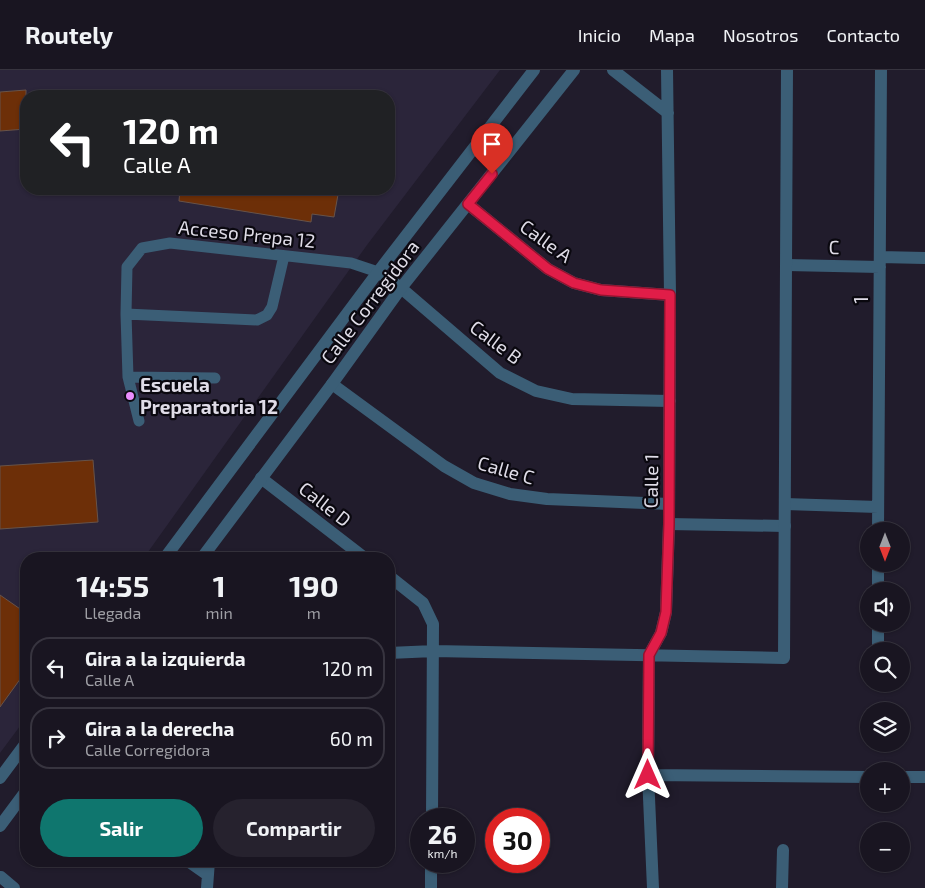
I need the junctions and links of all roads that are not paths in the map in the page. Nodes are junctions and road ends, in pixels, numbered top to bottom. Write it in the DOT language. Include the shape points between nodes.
graph roads {
  1 [pos="534,70"];
  2 [pos="574,70"];
  3 [pos="613,70"];
  4 [pos="667,70"];
  5 [pos="787,70"];
  6 [pos="881,70"];
  7 [pos="668,112"];
  8 [pos="468,204"];
  9 [pos="284,256"];
  10 [pos="925,258"];
  11 [pos="880,262"];
  12 [pos="787,265"];
  13 [pos="378,272"];
  14 [pos="401,288"];
  15 [pos="670,295"];
  16 [pos="126,314"];
  17 [pos="128,376"];
  18 [pos="215,378"];
  19 [pos="332,384"];
  20 [pos="670,401"];
  21 [pos="139,421"];
  22 [pos="261,478"];
  23 [pos="669,504"];
  24 [pos="785,504"];
  25 [pos="878,507"];
  26 [pos="878,522"];
  27 [pos="669,524"];
  28 [pos="785,526"];
  29 [pos="169,552"];
  30 [pos="206,552"];
  31 [pos="357,552"];
  32 [pos="395,581"];
  33 [pos="434,652"];
  34 [pos="395,653"];
  35 [pos="649,655"];
  36 [pos="20,753"];
  37 [pos="648,775"];
  38 [pos="860,777"];
  39 [pos="910,777"];
  40 [pos="925,777"];
  41 [pos="0,778"];
  42 [pos="20,799"];
  43 [pos="432,808"];
  44 [pos="0,826"];
  45 [pos="783,850"];
  46 [pos="193,867"];
  47 [pos="208,867"];
  48 [pos="431,873"];
  49 [pos="1,878"];
  50 [pos="207,882"];
  51 [pos="14,888"];
  52 [pos="431,888"];
  53 [pos="653,888"];
  54 [pos="782,888"];
  1 -- 13 [label="street, Calle Corregidora"];
  2 -- 8 [label="street, Calle Corregidora"];
  3 -- 7 [label="street"];
  4 -- 7 [label="street, Calle 1"];
  5 -- 12 [label="street"];
  6 -- 11 [label="street, 1"];
  7 -- 15 [label="street, Calle 1"];
  8 -- 14 [label="street, Calle Corregidora"];
  8 -- 15 [label="street, Calle A" via="548,269 574,283 601,290"];
  9 -- 13 [label="lane, Acceso Prepa 12" via="351,263"];
  9 -- 16 [label="lane" via="272,307 267,316 257,320"];
  9 -- 16 [label="lane, Acceso Prepa 12" via="170,243 142,248 127,267"];
  10 -- 11 [label="street, C"];
  11 -- 12 [label="street, C"];
  11 -- 25 [label="street, 1"];
  12 -- 24 [label="street"];
  13 -- 14 [label="street, Calle B"];
  13 -- 29 [label="street, Calle Corregidora"];
  14 -- 19 [label="street, Calle Corregidora"];
  14 -- 20 [label="street, Calle B" via="500,374 536,390 572,399"];
  15 -- 20 [label="street, Calle 1"];
  16 -- 17 [label="lane, Acceso Prepa 12"];
  17 -- 18 [label="lane"];
  17 -- 21 [label="lane, Acceso Prepa 12"];
  19 -- 22 [label="street, Calle Corregidora"];
  19 -- 23 [label="street, Calle C" via="444,466 474,483 510,494 547,499"];
  20 -- 23 [label="street, Calle 1"];
  22 -- 30 [label="street, Calle Corregidora"];
  22 -- 31 [label="street, Calle D"];
  23 -- 27 [label="street, Calle 1"];
  24 -- 25 [label="street"];
  24 -- 28 [label="street"];
  25 -- 26 [label="street, 1"];
  27 -- 28 [label="street"];
  27 -- 35 [label="street, Calle 1" via="666,612 661,633"];
  28 -- 35 [label="street" via="784,658"];
  32 -- 33 [label="street" via="423,603 434,624"];
  33 -- 34 [label="street"];
  33 -- 35 [label="street"];
  33 -- 43 [label="street"];
  35 -- 37 [label="street, Calle 1"];
  36 -- 41 [label="street"];
  37 -- 38 [label="street"];
  37 -- 53 [label="street, Calle 1"];
  39 -- 40 [label="street"];
  42 -- 44 [label="street"];
  45 -- 54 [label="street"];
  46 -- 50 [label="street"];
  47 -- 50 [label="street"];
  48 -- 52 [label="street"];
  49 -- 51 [label="street"];
}
